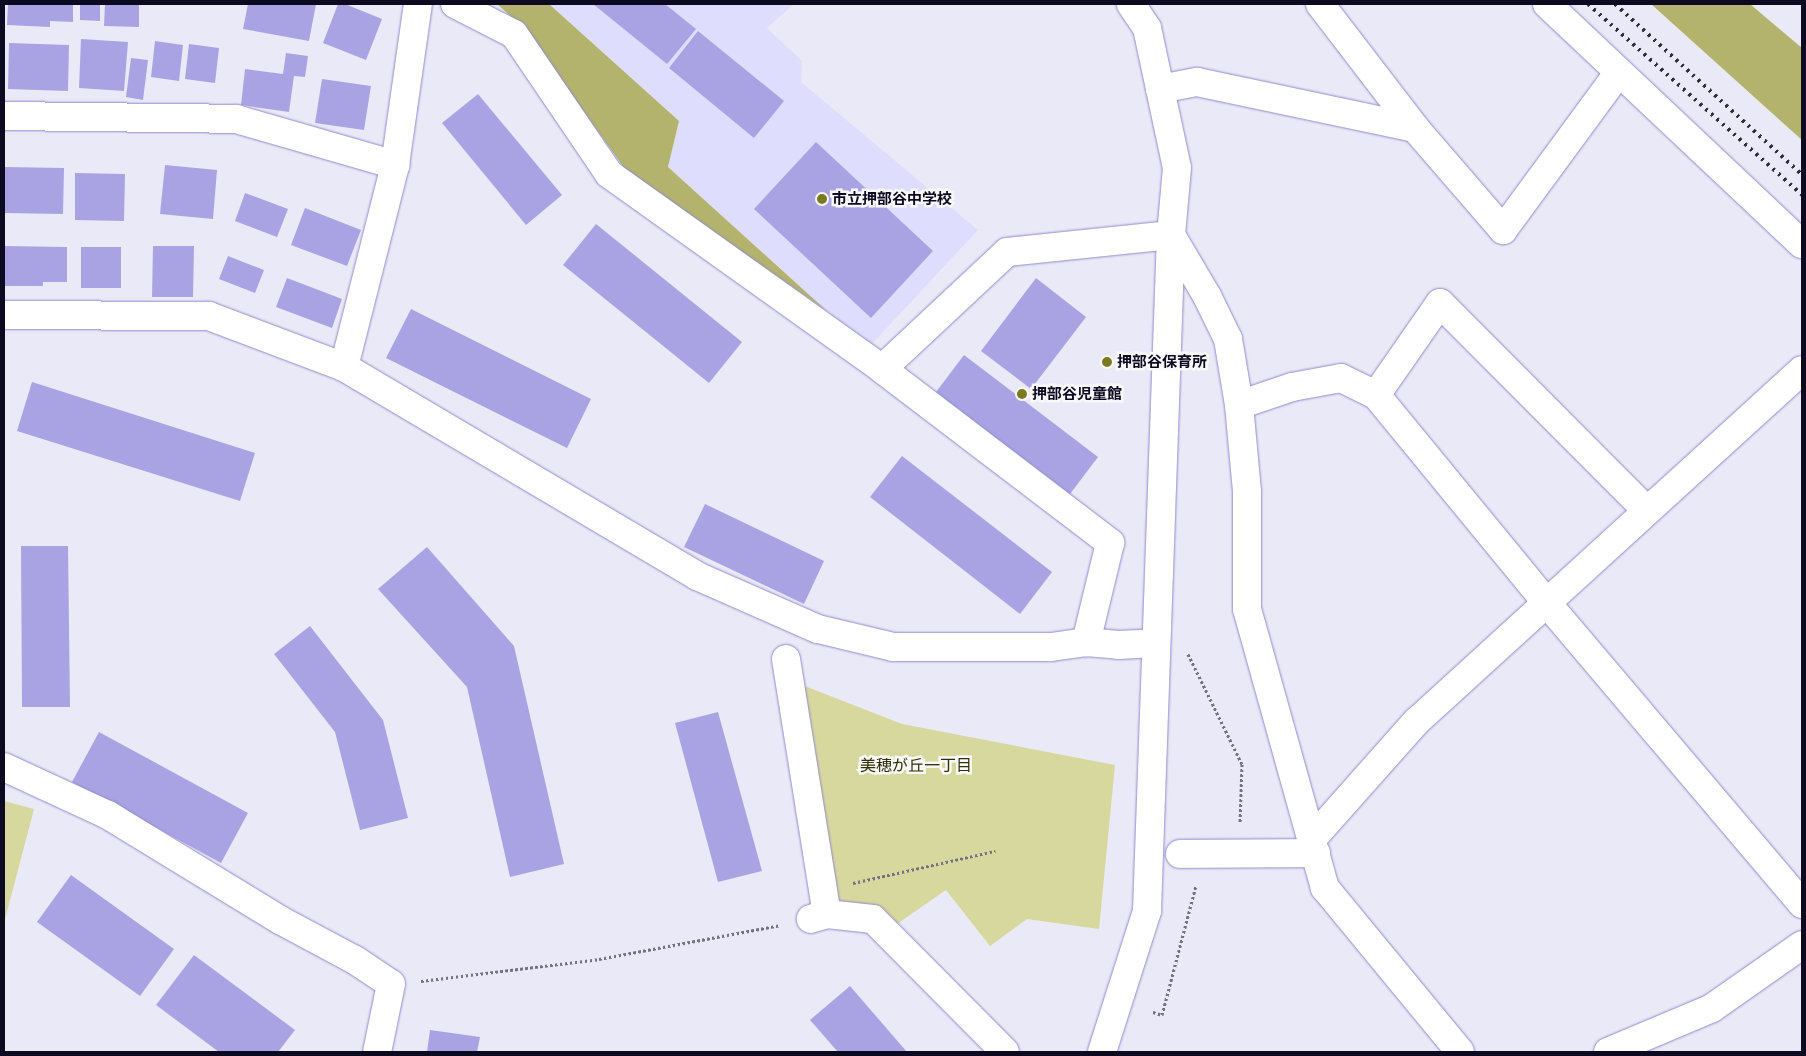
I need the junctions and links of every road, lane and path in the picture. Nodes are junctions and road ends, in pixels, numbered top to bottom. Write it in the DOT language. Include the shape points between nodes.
graph roads {
  1 [pos="418,4"];
  2 [pos="455,4"];
  3 [pos="1130,4"];
  4 [pos="1320,4"];
  5 [pos="1547,4"];
  6 [pos="1619,72"];
  7 [pos="1160,90"];
  8 [pos="4,116"];
  9 [pos="1415,128"];
  10 [pos="395,165"];
  11 [pos="1171,235"];
  12 [pos="1802,244"];
  13 [pos="4,314"];
  14 [pos="344,367"];
  15 [pos="882,369"];
  16 [pos="1802,370"];
  17 [pos="1376,395"];
  18 [pos="1239,405"];
  19 [pos="1646,510"];
  20 [pos="1546,602"];
  21 [pos="1086,642"];
  22 [pos="1155,643"];
  23 [pos="1185,649"];
  24 [pos="786,659"];
  25 [pos="4,767"];
  26 [pos="1314,846"];
  27 [pos="995,851"];
  28 [pos="1238,853"];
  29 [pos="1192,854"];
  30 [pos="1802,904"];
  31 [pos="820,907"];
  32 [pos="1802,945"];
  33 [pos="391,984"];
  34 [pos="1153,1012"];
  35 [pos="377,1052"];
  36 [pos="1005,1052"];
  37 [pos="1102,1052"];
  38 [pos="1460,1052"];
  39 [pos="1608,1052"];
  1 -- 10 [label="street"];
  2 -- 15 [label="street" via="514,34 609,174"];
  3 -- 7 [label="street" via="1147,28"];
  4 -- 9 [label="street"];
  5 -- 6 [label="street"];
  6 -- 9 [label="street" via="1503,230"];
  6 -- 12 [label="street"];
  7 -- 9 [label="street" via="1197,82"];
  7 -- 11 [label="street" via="1177,168"];
  8 -- 10 [label="street" via="236,119"];
  10 -- 14 [label="street"];
  11 -- 15 [label="street" via="1007,252"];
  11 -- 18 [label="street" via="1228,339"];
  11 -- 22 [label="street"];
  13 -- 14 [label="street" via="209,316"];
  14 -- 21 [label="street" via="697,576 818,629 893,647 1051,647"];
  15 -- 21 [label="street" via="1110,544"];
  16 -- 19 [label="street"];
  17 -- 18 [label="street" via="1341,378 1292,387"];
  17 -- 19 [label="street" via="1440,302"];
  17 -- 20 [label="street"];
  18 -- 26 [label="street" via="1247,492 1246,609"];
  19 -- 20 [label="street"];
  20 -- 26 [label="street" via="1416,722"];
  20 -- 30 [label="street"];
  21 -- 22 [label="street" via="1119,645"];
  22 -- 37 [label="street" via="1146,911"];
  23 -- 28 [label="path" via="1242,764"];
  24 -- 31 [label="street"];
  25 -- 33 [label="street" via="108,815"];
  26 -- 28 [label="street"];
  26 -- 38 [label="street" via="1325,888"];
  27 -- 31 [label="path"];
  28 -- 29 [label="street"];
  29 -- 34 [label="path" via="1162,1015"];
  31 -- 33 [label="path" via="599,959"];
  31 -- 36 [label="street" via="873,919"];
  32 -- 39 [label="street" via="1712,1008"];
  33 -- 35 [label="street"];
}
